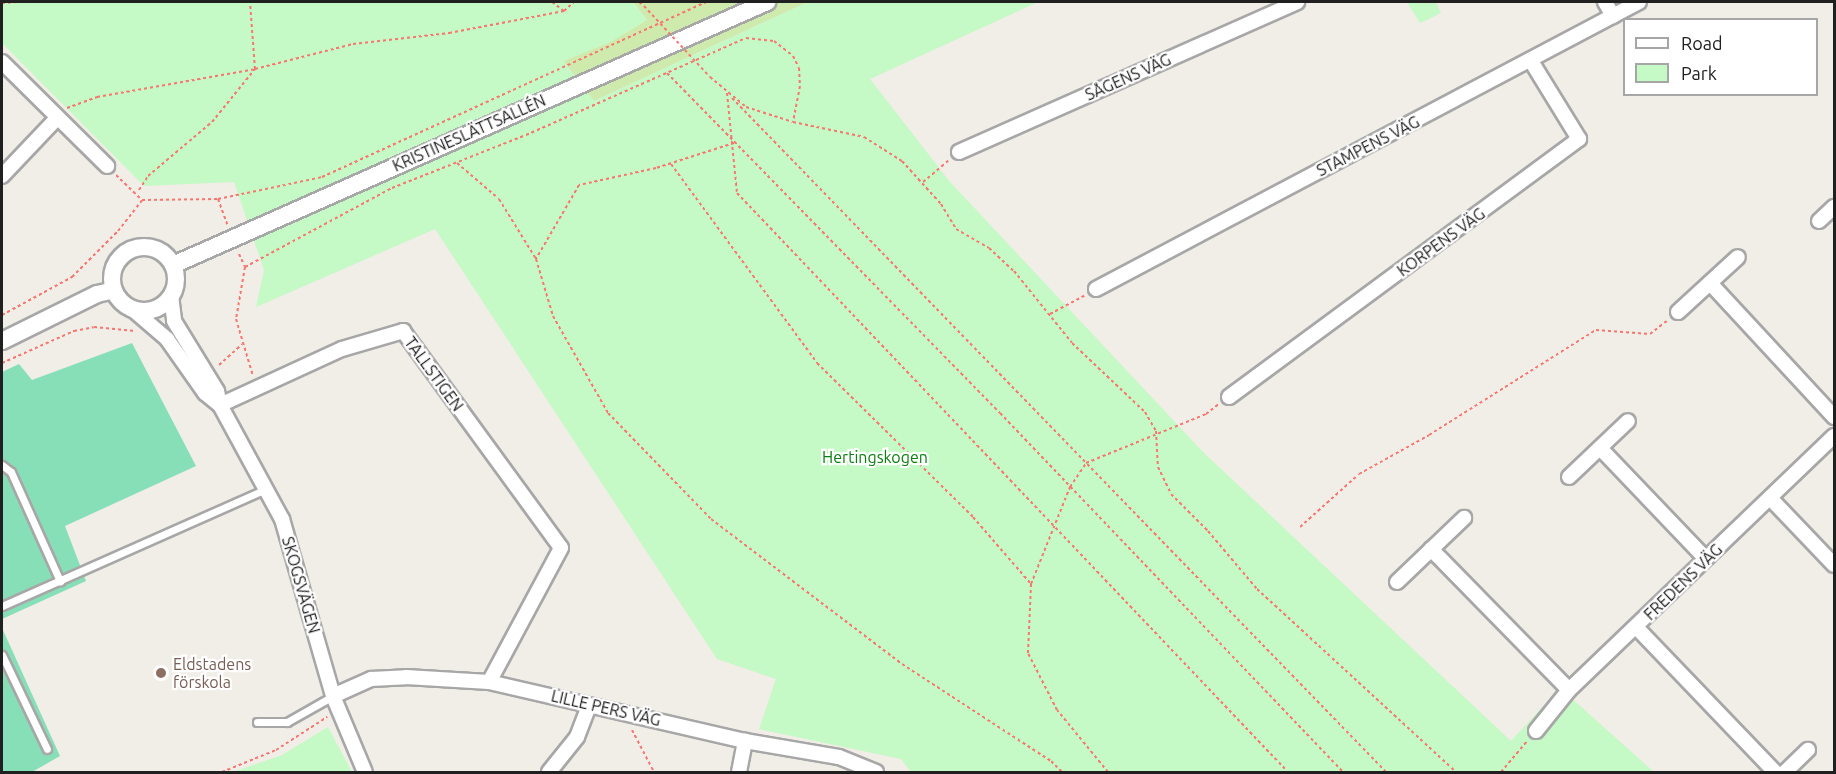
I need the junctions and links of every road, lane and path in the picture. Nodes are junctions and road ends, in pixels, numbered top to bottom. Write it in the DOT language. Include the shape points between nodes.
graph roads {
  1 [pos="18,2"];
  2 [pos="250,2"];
  3 [pos="552,2"];
  4 [pos="574,2"];
  5 [pos="639,2"];
  6 [pos="706,2"];
  7 [pos="767,2"];
  8 [pos="1297,2"];
  9 [pos="1605,2"];
  10 [pos="1639,2"];
  11 [pos="2,3"];
  12 [pos="564,11"];
  13 [pos="1613,15"];
  14 [pos="1531,61"];
  15 [pos="2,62"];
  16 [pos="255,69"];
  17 [pos="667,73"];
  18 [pos="727,93"];
  19 [pos="57,118"];
  20 [pos="793,122"];
  21 [pos="734,143"];
  22 [pos="959,152"];
  23 [pos="456,163"];
  24 [pos="670,163"];
  25 [pos="107,166"];
  26 [pos="2,176"];
  27 [pos="923,182"];
  28 [pos="139,190"];
  29 [pos="218,199"];
  30 [pos="142,200"];
  31 [pos="1834,207"];
  32 [pos="1819,221"];
  33 [pos="228,228"];
  34 [pos="238,251"];
  35 [pos="1738,257"];
  36 [pos="536,259"];
  37 [pos="173,266"];
  38 [pos="245,267"];
  39 [pos="1710,283"];
  40 [pos="1096,289"];
  41 [pos="114,290"];
  42 [pos="171,295"];
  43 [pos="131,308"];
  44 [pos="1678,312"];
  45 [pos="1050,314"];
  46 [pos="2,315"];
  47 [pos="139,333"];
  48 [pos="2,341"];
  49 [pos="242,344"];
  50 [pos="2,363"];
  51 [pos="206,374"];
  52 [pos="257,387"];
  53 [pos="1229,397"];
  54 [pos="220,405"];
  55 [pos="1834,417"];
  56 [pos="1628,421"];
  57 [pos="1156,432"];
  58 [pos="1834,436"];
  59 [pos="1600,448"];
  60 [pos="1086,463"];
  61 [pos="2,465"];
  62 [pos="1569,477"];
  63 [pos="268,488"];
  64 [pos="1070,488"];
  65 [pos="1771,499"];
  66 [pos="1464,518"];
  67 [pos="1300,527"];
  68 [pos="1053,528"];
  69 [pos="1431,549"];
  70 [pos="1706,559"];
  71 [pos="1834,565"];
  72 [pos="60,581"];
  73 [pos="1397,582"];
  74 [pos="1031,584"];
  75 [pos="2,606"];
  76 [pos="1636,627"];
  77 [pos="2,655"];
  78 [pos="489,682"];
  79 [pos="1569,690"];
  80 [pos="333,696"];
  81 [pos="589,705"];
  82 [pos="339,710"];
  83 [pos="623,713"];
  84 [pos="257,722"];
  85 [pos="1536,731"];
  86 [pos="745,741"];
  87 [pos="47,749"];
  88 [pos="1808,750"];
  89 [pos="222,772"];
  90 [pos="365,772"];
  91 [pos="549,772"];
  92 [pos="654,772"];
  93 [pos="739,772"];
  94 [pos="876,772"];
  95 [pos="1062,772"];
  96 [pos="1108,772"];
  97 [pos="1288,772"];
  98 [pos="1343,772"];
  99 [pos="1386,772"];
  100 [pos="1456,772"];
  101 [pos="1501,772"];
  102 [pos="1774,772"];
  103 [pos="1785,772"];
  1 -- 11 [label="path"];
  2 -- 16 [label="path"];
  3 -- 12 [label="path"];
  4 -- 12 [label="path"];
  5 -- 18 [label="path, bridge"];
  6 -- 29 [label="path" via="344,169"];
  7 -- 37 [label="street, KRISTINESLÄTTSALLÉN"];
  8 -- 22 [label="street, SÅGENS VÄG"];
  9 -- 13 [label="street"];
  10 -- 13 [label="street, STAMPENS VÄG"];
  12 -- 16 [label="path" via="448,33 353,44"];
  13 -- 14 [label="street, STAMPENS VÄG"];
  14 -- 40 [label="street, STAMPENS VÄG"];
  14 -- 53 [label="street, KORPENS VÄG" via="1579,139"];
  15 -- 19 [label="street"];
  16 -- 19 [label="path" via="88,99 65,109"];
  16 -- 28 [label="path" via="212,122 148,176"];
  17 -- 20 [label="path" via="746,38 774,41 793,56 799,68"];
  17 -- 21 [label="path"];
  17 -- 23 [label="path"];
  18 -- 20 [label="path" via="746,107"];
  18 -- 21 [label="path"];
  18 -- 60 [label="path"];
  19 -- 25 [label="street"];
  19 -- 26 [label="street"];
  20 -- 27 [label="path" via="864,137 885,148"];
  21 -- 24 [label="path"];
  21 -- 64 [label="path"];
  21 -- 68 [label="path" via="736,194"];
  22 -- 27 [label="path"];
  23 -- 36 [label="path" via="499,199"];
  23 -- 38 [label="path" via="383,193"];
  24 -- 36 [label="path" via="579,185"];
  24 -- 74 [label="path" via="817,363 974,517"];
  25 -- 30 [label="path"];
  27 -- 45 [label="path" via="956,229 989,248"];
  29 -- 30 [label="path"];
  29 -- 33 [label="path"];
  30 -- 46 [label="path" via="118,231 72,277"];
  31 -- 32 [label="street"];
  34 -- 38 [label="path"];
  35 -- 39 [label="street"];
  36 -- 95 [label="path" via="554,316 608,413 711,519 902,664"];
  37 -- 41 [label="street" via="155,249 131,249 115,266"];
  37 -- 42 [label="street" via="175,283"];
  38 -- 49 [label="path" via="236,319"];
  39 -- 44 [label="street"];
  39 -- 55 [label="street"];
  40 -- 45 [label="path"];
  41 -- 43 [label="street"];
  41 -- 48 [label="street" via="97,294"];
  42 -- 43 [label="street" via="154,309"];
  42 -- 51 [label="street, SKOGSVÄGEN" via="174,321"];
  43 -- 54 [label="street, SKOGSVÄGEN" via="166,339 205,393"];
  44 -- 67 [label="path" via="1650,334 1596,330 1429,435 1359,474"];
  45 -- 57 [label="path" via="1072,343 1145,412"];
  47 -- 50 [label="path" via="117,327 74,331"];
  49 -- 51 [label="path"];
  49 -- 52 [label="path"];
  51 -- 54 [label="street, SKOGSVÄGEN"];
  52 -- 54 [label="street, TALLSTIGEN"];
  52 -- 78 [label="street, TALLSTIGEN" via="342,349 403,331 561,548"];
  53 -- 57 [label="path" via="1206,414"];
  54 -- 63 [label="street, SKOGSVÄGEN"];
  56 -- 59 [label="street"];
  57 -- 60 [label="path"];
  57 -- 100 [label="path" via="1158,466 1171,494 1292,626"];
  58 -- 65 [label="street, FREDENS VÄG"];
  59 -- 62 [label="street"];
  59 -- 70 [label="street"];
  60 -- 64 [label="path"];
  60 -- 99 [label="path"];
  61 -- 72 [label="lane" via="11,472"];
  63 -- 72 [label="lane"];
  63 -- 80 [label="street, SKOGSVÄGEN" via="282,519"];
  64 -- 68 [label="path"];
  64 -- 98 [label="path"];
  65 -- 70 [label="street, FREDENS VÄG"];
  65 -- 71 [label="street"];
  66 -- 69 [label="street"];
  68 -- 74 [label="path"];
  68 -- 97 [label="path"];
  69 -- 73 [label="street"];
  69 -- 79 [label="street"];
  70 -- 76 [label="street, FREDENS VÄG"];
  72 -- 75 [label="lane"];
  74 -- 96 [label="path" via="1028,653 1057,710"];
  76 -- 79 [label="street, FREDENS VÄG"];
  76 -- 102 [label="street"];
  77 -- 87 [label="lane"];
  78 -- 80 [label="street, LILLE PERS VÄG" via="371,679"];
  78 -- 81 [label="street, LILLE PERS VÄG"];
  79 -- 85 [label="street, FREDENS VÄG"];
  80 -- 82 [label="street, SKOGSVÄGEN"];
  80 -- 84 [label="lane" via="287,722"];
  81 -- 83 [label="street, LILLE PERS VÄG"];
  81 -- 91 [label="street" via="577,737"];
  82 -- 89 [label="path" via="276,750"];
  82 -- 90 [label="street, SKOGSVÄGEN"];
  83 -- 86 [label="street, LILLE PERS VÄG"];
  83 -- 92 [label="path"];
  85 -- 101 [label="path"];
  86 -- 93 [label="street"];
  86 -- 94 [label="street, LILLE PERS VÄG" via="839,757"];
  88 -- 103 [label="street"];
}
